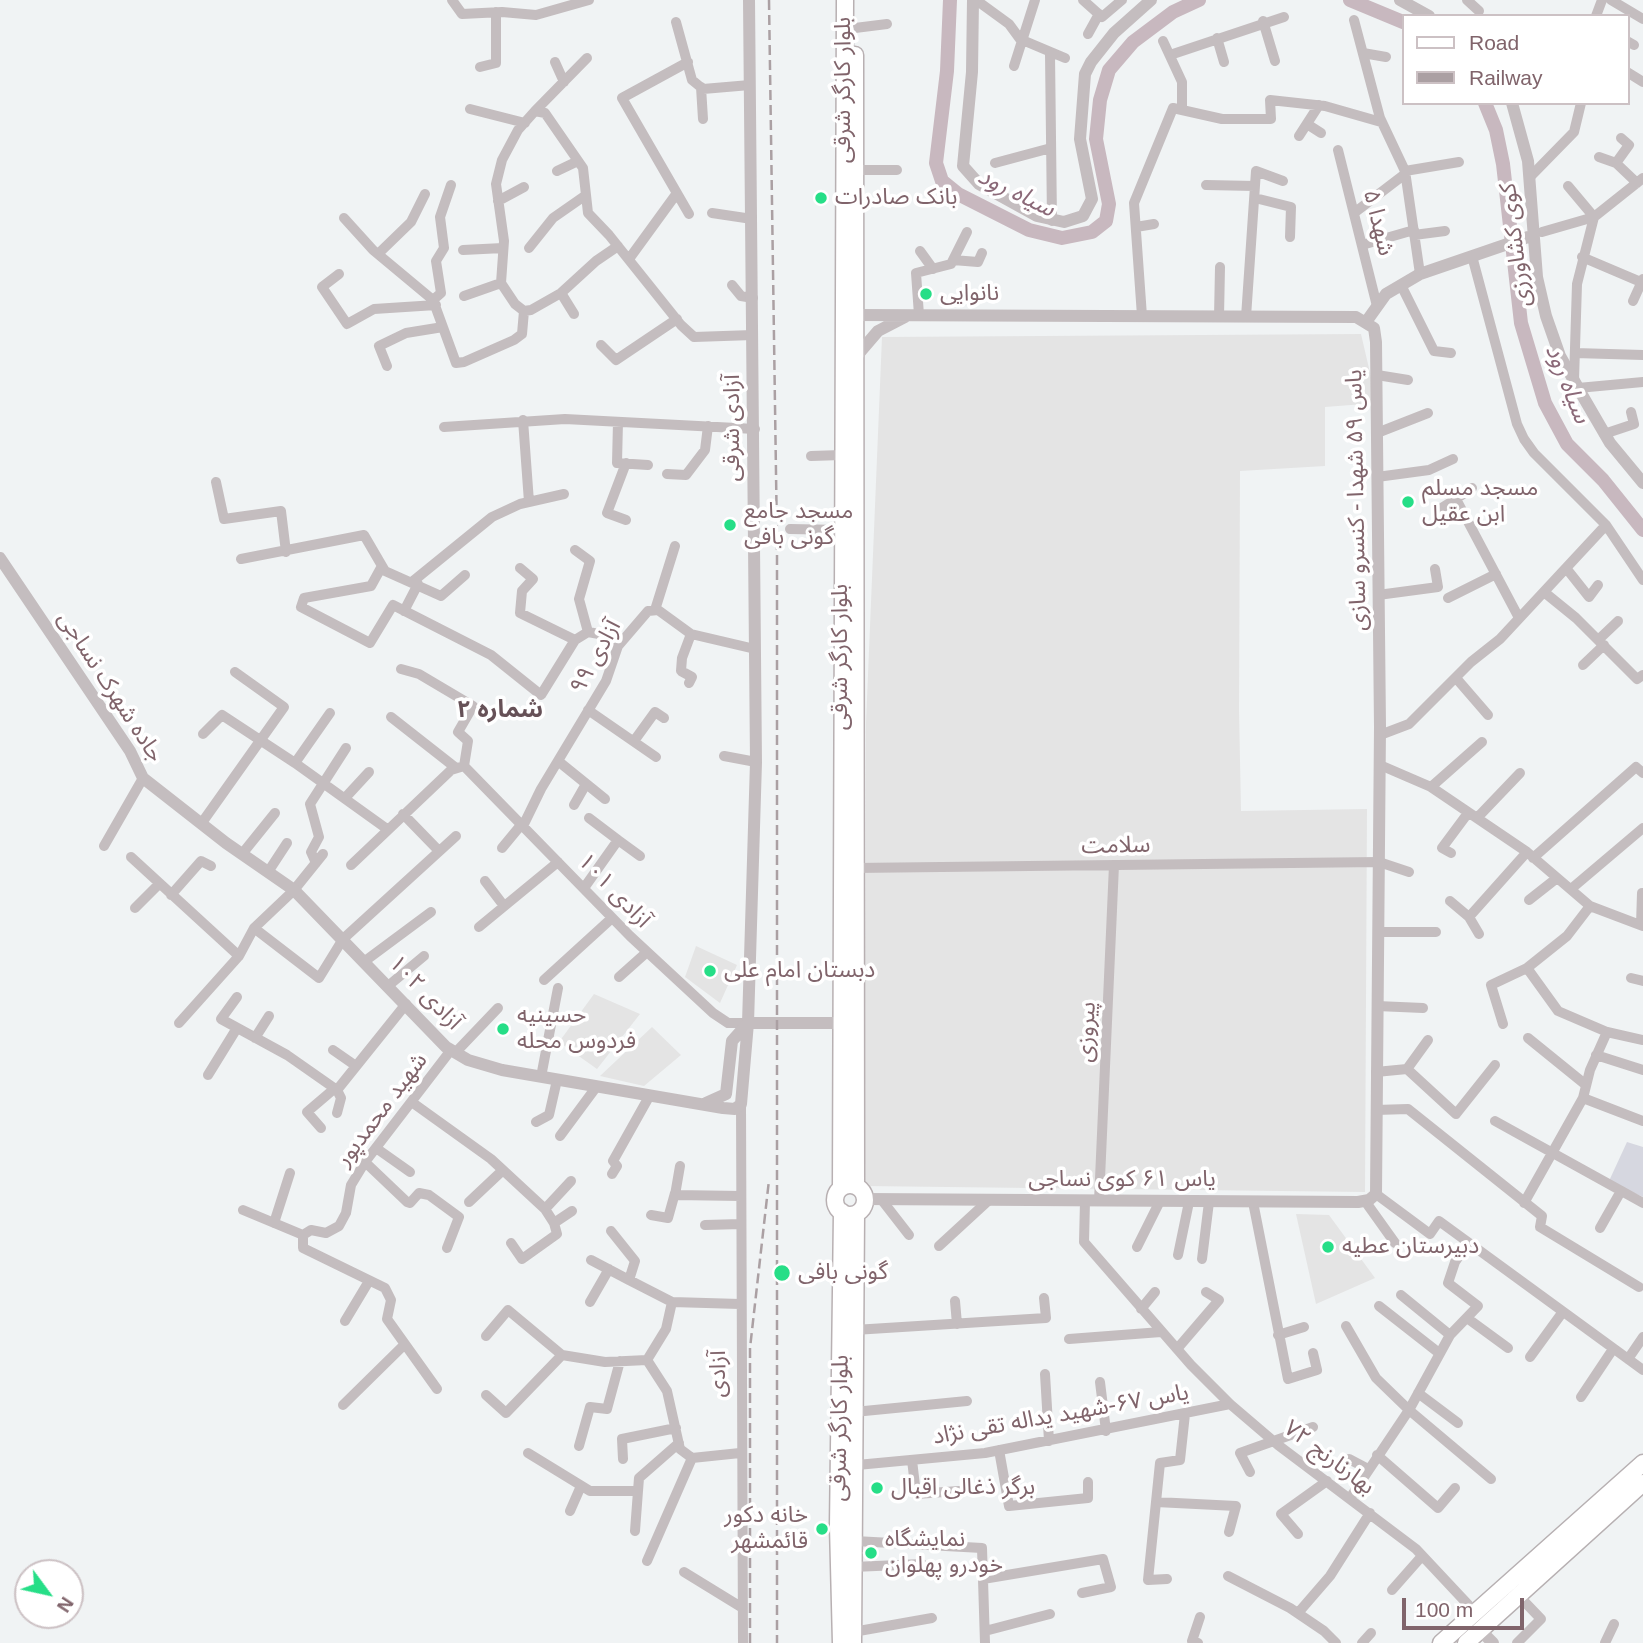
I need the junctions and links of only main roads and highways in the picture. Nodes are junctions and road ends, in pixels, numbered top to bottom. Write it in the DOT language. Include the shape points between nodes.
graph roads {
  1 [pos="845,0"];
  2 [pos="855,0"];
  3 [pos="849,80"];
  4 [pos="847,624"];
  5 [pos="861,1193"];
  6 [pos="849,1213"];
  7 [pos="1643,1462"];
  8 [pos="1643,1483"];
  9 [pos="849,1640"];
  10 [pos="1441,1643"];
  11 [pos="1465,1643"];
  1 -- 3 [label="main road, بلوار کارگر شرقی"];
  2 -- 3 [label="main road, بلوار کارگر شرقی"];
  3 -- 4 [label="main road, بلوار کارگر شرقی" via="842,455"];
  3 -- 4 [label="main road, بلوار کارگر شرقی" via="855,170 855,359"];
  4 -- 5 [label="main road, بلوار کارگر شرقی"];
  4 -- 5 [label="main road, بلوار کارگر شرقی" via="842,1023"];
  5 -- 6 [label="main road" via="864,1205"];
  5 -- 6 [label="main road" via="835,1200"];
  6 -- 9 [label="main road, بلوار کارگر شرقی" via="856,1465"];
  6 -- 9 [label="main road, بلوار کارگر شرقی" via="838,1526"];
  7 -- 10 [label="main road"];
  8 -- 11 [label="main road"];
}
